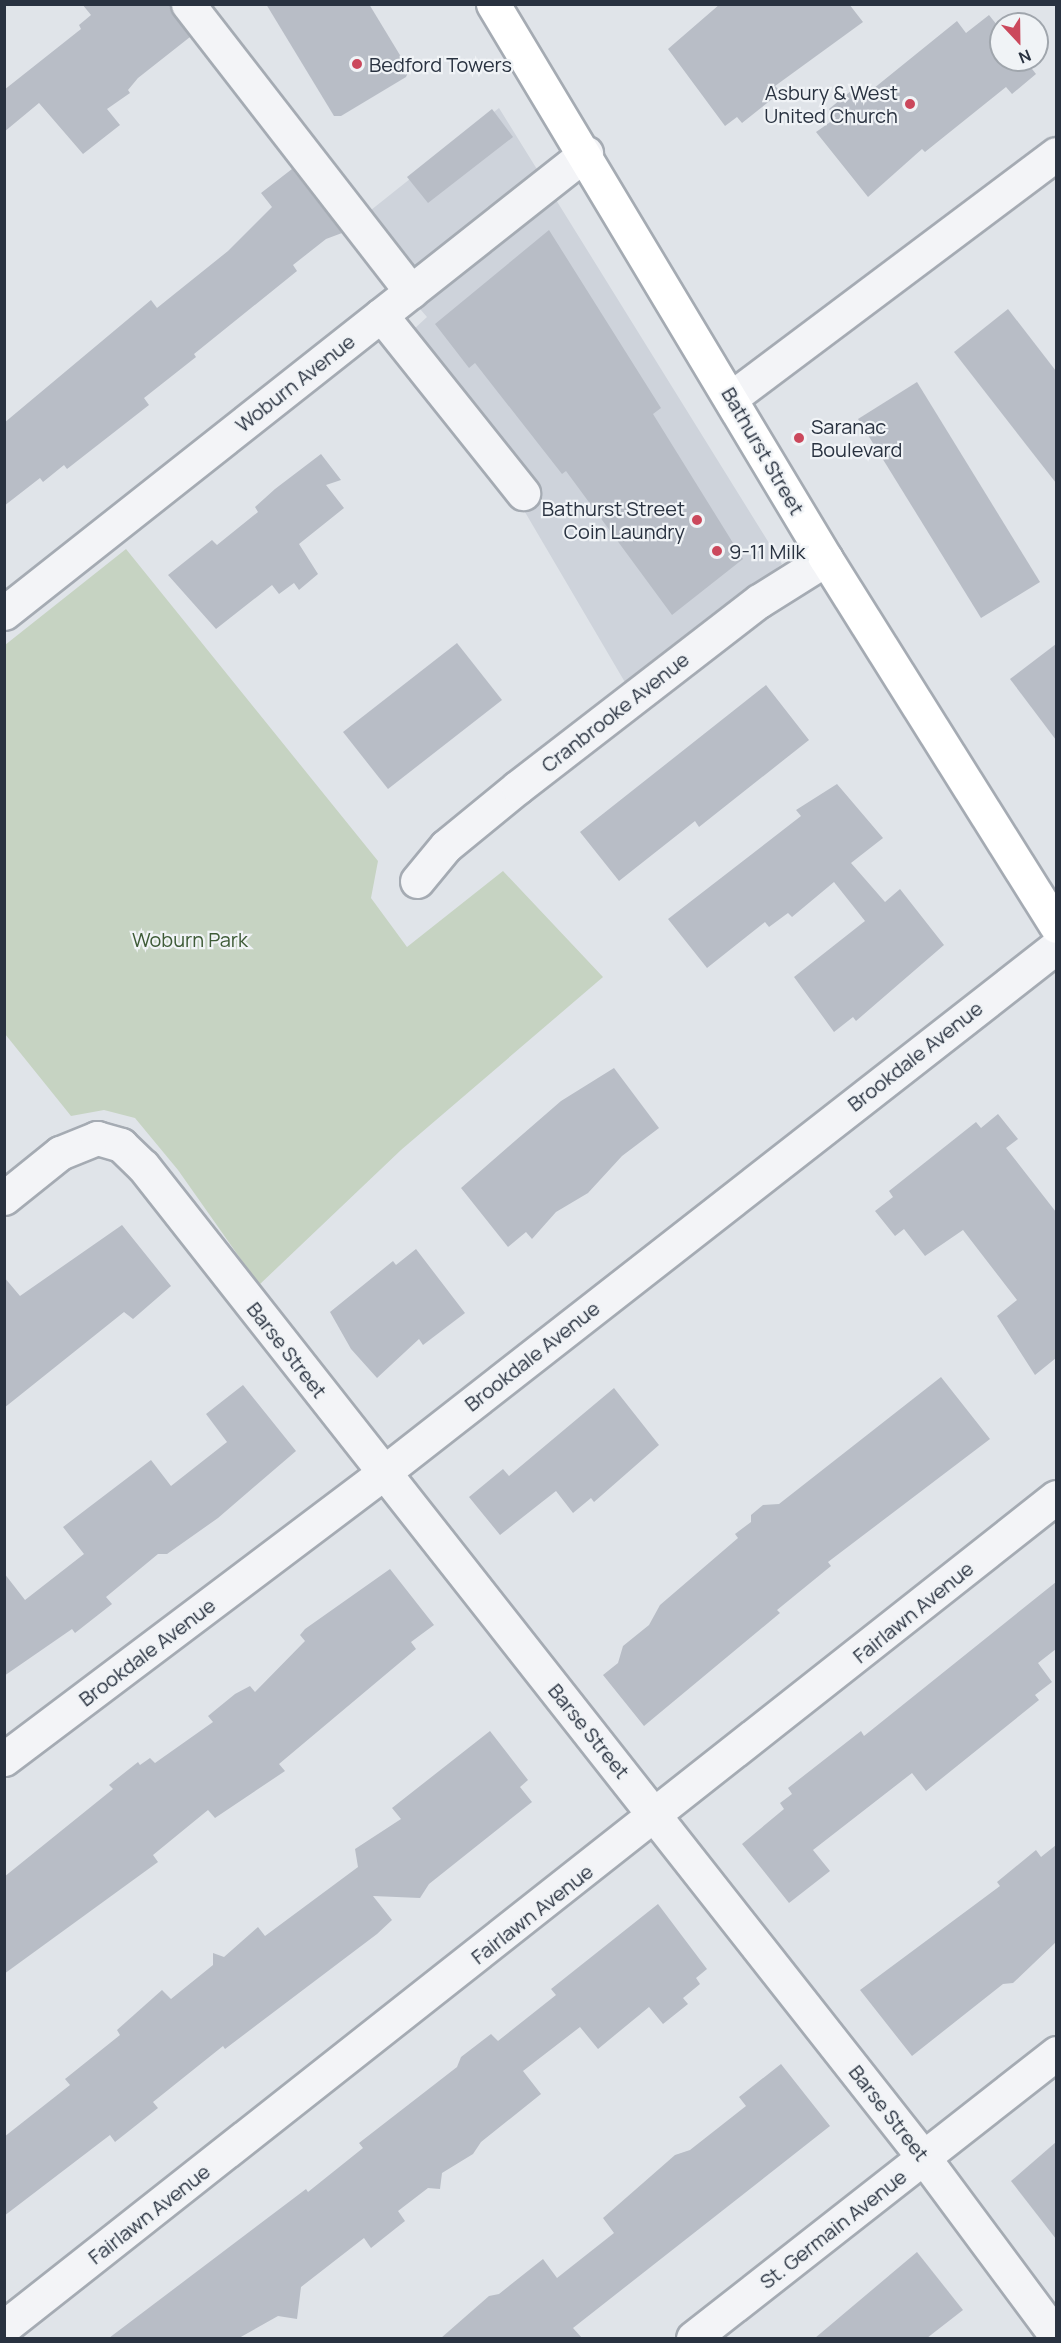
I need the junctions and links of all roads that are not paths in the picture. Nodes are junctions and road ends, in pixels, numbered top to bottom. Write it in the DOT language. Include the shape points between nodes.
graph roads {
  1 [pos="188,4"];
  2 [pos="493,4"];
  3 [pos="586,153"];
  4 [pos="1056,154"];
  5 [pos="411,292"];
  6 [pos="381,315"];
  7 [pos="731,398"];
  8 [pos="523,493"];
  9 [pos="826,558"];
  10 [pos="4,613"];
  11 [pos="417,881"];
  12 [pos="1056,926"];
  13 [pos="1056,947"];
  14 [pos="4,1198"];
  15 [pos="383,1473"];
  16 [pos="1056,1497"];
  17 [pos="4,1760"];
  18 [pos="657,1816"];
  19 [pos="1056,2053"];
  20 [pos="924,2158"];
  21 [pos="4,2328"];
  22 [pos="1056,2336"];
  23 [pos="12,2338"];
  24 [pos="693,2338"];
  1 -- 5 [label="street"];
  2 -- 3 [label="main road, Bathurst Street"];
  3 -- 5 [label="street, Woburn Avenue"];
  3 -- 7 [label="main road, Bathurst Street"];
  4 -- 7 [label="street"];
  5 -- 6 [label="street, Woburn Avenue"];
  6 -- 8 [label="street"];
  6 -- 10 [label="street, Woburn Avenue"];
  7 -- 9 [label="main road, Bathurst Street"];
  9 -- 11 [label="street, Cranbrooke Avenue" via="759,601 519,788 446,846"];
  9 -- 12 [label="main road, Bathurst Street"];
  13 -- 15 [label="street, Brookdale Avenue"];
  14 -- 15 [label="street, Barse Street" via="72,1145 97,1138 121,1145 143,1166"];
  15 -- 17 [label="street, Brookdale Avenue"];
  15 -- 18 [label="street, Barse Street"];
  16 -- 18 [label="street, Fairlawn Avenue"];
  18 -- 20 [label="street, Barse Street"];
  18 -- 21 [label="street, Fairlawn Avenue"];
  19 -- 20 [label="street, St. Germain Avenue"];
  20 -- 22 [label="street, Barse Street"];
  20 -- 24 [label="street, St. Germain Avenue"];
  21 -- 23 [label="street"];
}
